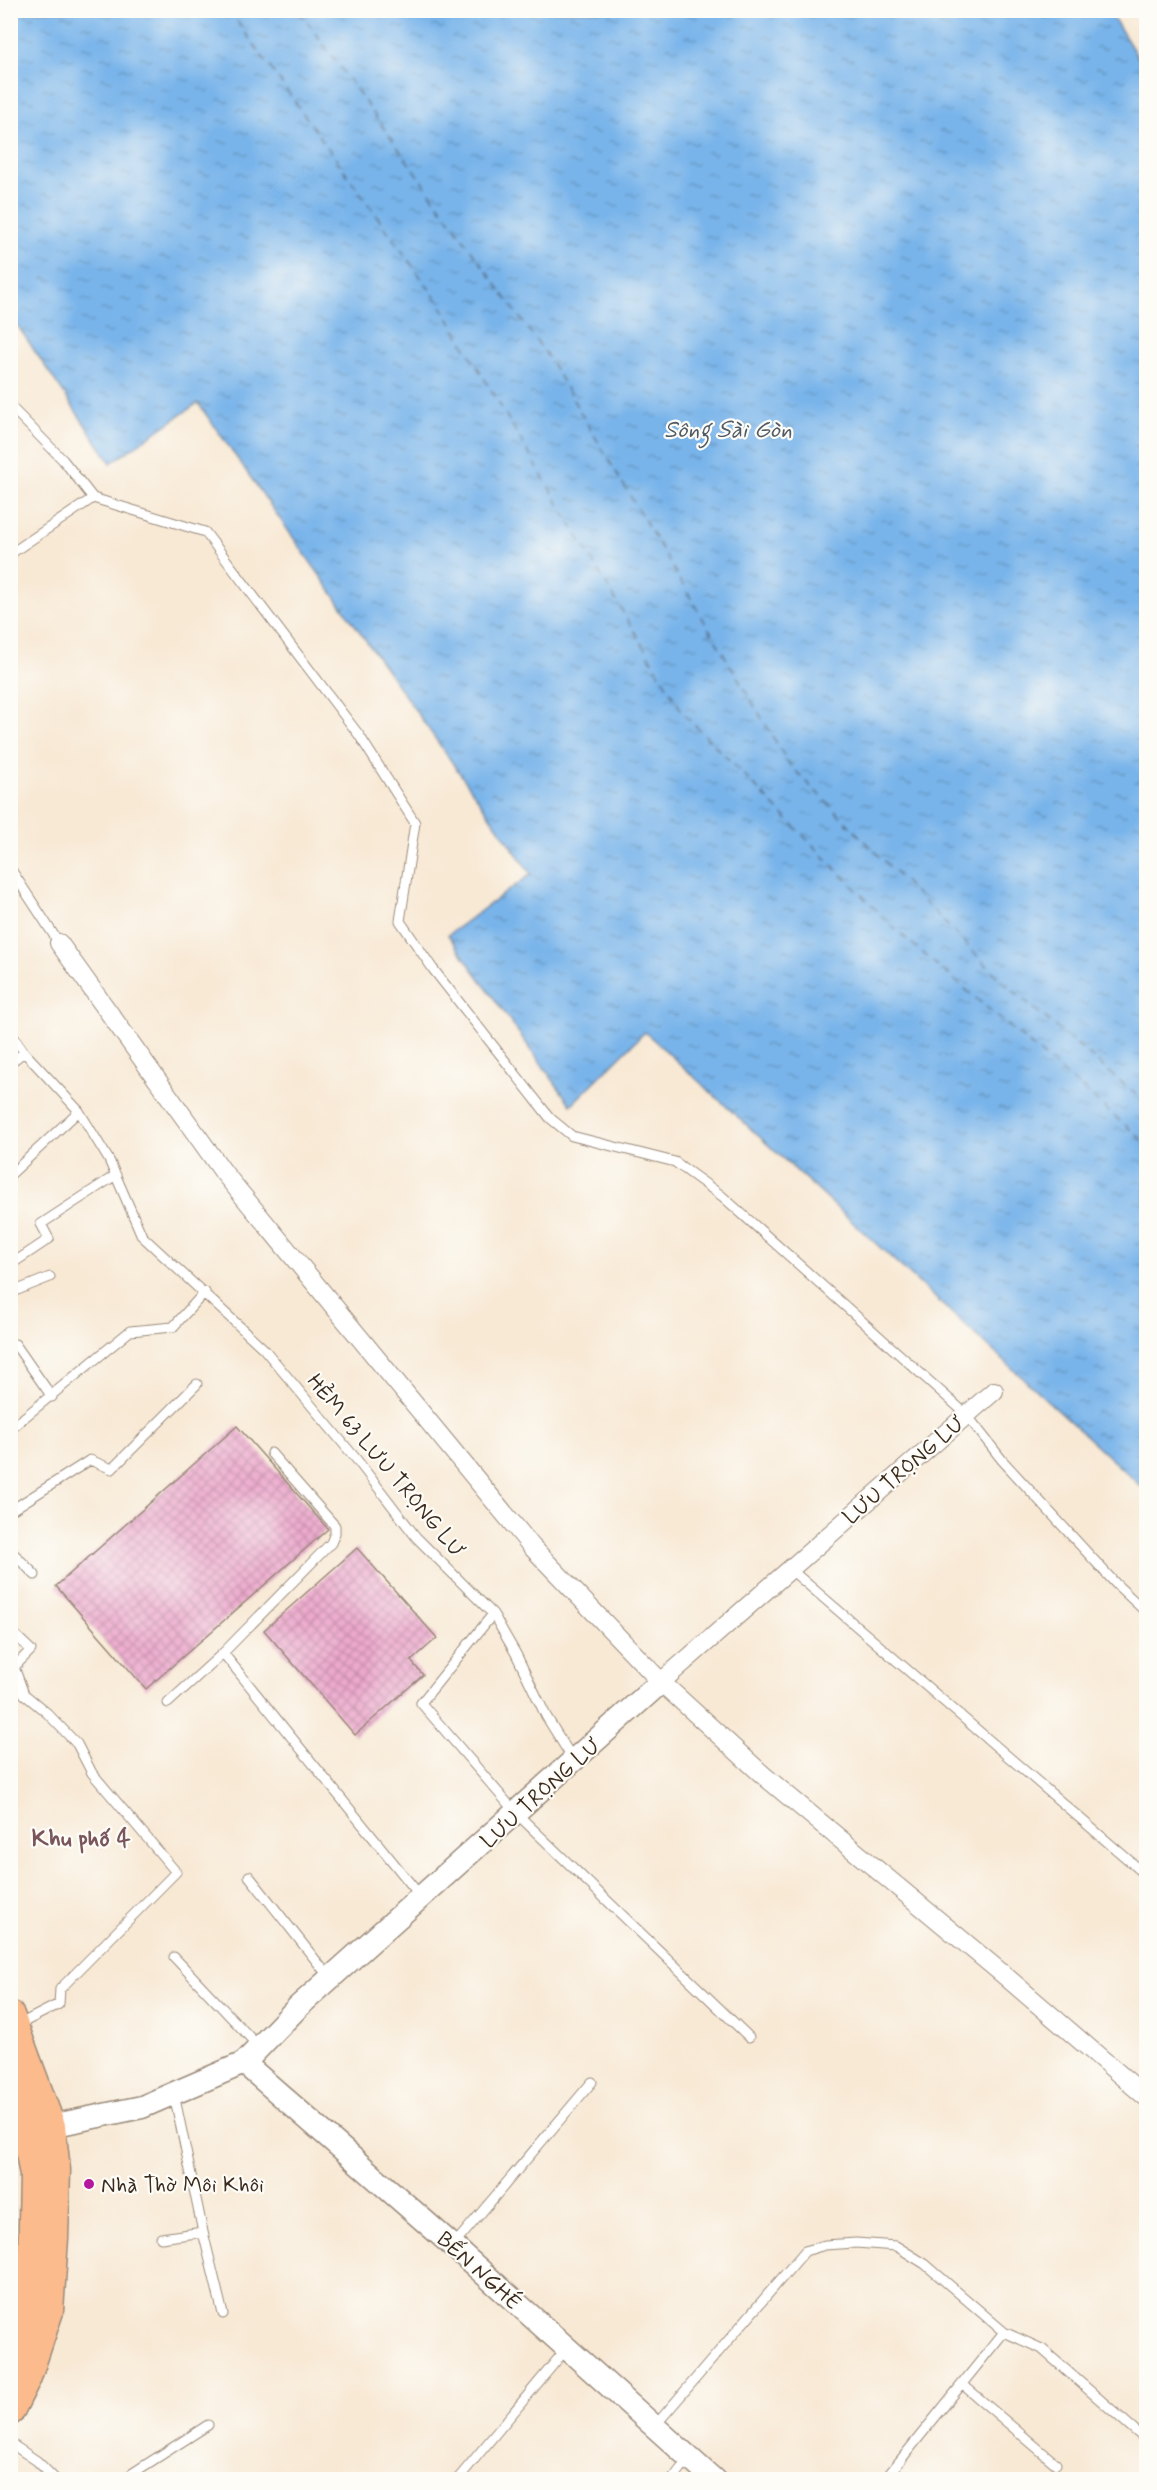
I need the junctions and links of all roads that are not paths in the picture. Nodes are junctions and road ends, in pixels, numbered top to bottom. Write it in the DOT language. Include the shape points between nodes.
graph roads {
  1 [pos="1143,10"];
  2 [pos="1146,16"];
  3 [pos="10,405"];
  4 [pos="93,498"];
  5 [pos="10,554"];
  6 [pos="10,868"];
  7 [pos="59,943"];
  8 [pos="10,1032"];
  9 [pos="24,1052"];
  10 [pos="10,1063"];
  11 [pos="79,1111"];
  12 [pos="10,1175"];
  13 [pos="116,1175"];
  14 [pos="10,1265"];
  15 [pos="50,1278"];
  16 [pos="205,1292"];
  17 [pos="10,1293"];
  18 [pos="10,1346"];
  19 [pos="197,1384"];
  20 [pos="994,1390"];
  21 [pos="52,1397"];
  22 [pos="966,1414"];
  23 [pos="10,1429"];
  24 [pos="271,1453"];
  25 [pos="10,1512"];
  26 [pos="10,1550"];
  27 [pos="790,1569"];
  28 [pos="35,1575"];
  29 [pos="1146,1612"];
  30 [pos="493,1614"];
  31 [pos="10,1630"];
  32 [pos="223,1653"];
  33 [pos="661,1682"];
  34 [pos="168,1703"];
  35 [pos="574,1761"];
  36 [pos="516,1813"];
  37 [pos="1146,1875"];
  38 [pos="249,1876"];
  39 [pos="422,1898"];
  40 [pos="174,1957"];
  41 [pos="331,1978"];
  42 [pos="15,2037"];
  43 [pos="749,2037"];
  44 [pos="251,2055"];
  45 [pos="10,2080"];
  46 [pos="592,2082"];
  47 [pos="174,2092"];
  48 [pos="1146,2097"];
  49 [pos="38,2128"];
  50 [pos="203,2232"];
  51 [pos="161,2238"];
  52 [pos="453,2246"];
  53 [pos="223,2314"];
  54 [pos="1004,2331"];
  55 [pos="567,2348"];
  56 [pos="10,2363"];
  57 [pos="962,2384"];
  58 [pos="10,2411"];
  59 [pos="207,2425"];
  60 [pos="654,2427"];
  61 [pos="1146,2440"];
  62 [pos="10,2443"];
  63 [pos="689,2458"];
  64 [pos="1056,2464"];
  65 [pos="56,2480"];
  66 [pos="122,2480"];
  67 [pos="457,2480"];
  68 [pos="672,2480"];
  69 [pos="714,2480"];
  70 [pos="887,2480"];
  1 -- 2 [label="lane"];
  3 -- 4 [label="lane"];
  4 -- 5 [label="lane"];
  4 -- 22 [label="lane" via="205,532 359,735 416,823 400,921 447,988 550,1118 572,1136 675,1162 722,1196"];
  6 -- 7 [label="lane"];
  7 -- 33 [label="street" via="224,1173 531,1547"];
  8 -- 9 [label="lane"];
  9 -- 10 [label="lane"];
  9 -- 11 [label="lane"];
  11 -- 12 [label="lane"];
  11 -- 13 [label="lane"];
  13 -- 14 [label="lane" via="41,1224 49,1239"];
  13 -- 16 [label="lane, HẺM 63 LƯU TRỌNG LƯ" via="142,1236"];
  15 -- 17 [label="lane"];
  16 -- 21 [label="lane" via="173,1327 130,1331"];
  16 -- 30 [label="lane, HẺM 63 LƯU TRỌNG LƯ" via="264,1349 416,1537"];
  18 -- 21 [label="lane" via="15,1344"];
  19 -- 25 [label="lane" via="112,1469 90,1460"];
  20 -- 22 [label="street, LƯU TRỌNG LƯ"];
  21 -- 23 [label="lane"];
  22 -- 27 [label="street, LƯU TRỌNG LƯ"];
  22 -- 29 [label="lane" via="1017,1476"];
  24 -- 32 [label="lane" via="335,1526 335,1533 331,1543"];
  26 -- 28 [label="lane"];
  27 -- 33 [label="street, LƯU TRỌNG LƯ"];
  27 -- 37 [label="lane"];
  30 -- 35 [label="lane, HẺM 63 LƯU TRỌNG LƯ"];
  30 -- 36 [label="lane" via="421,1703"];
  31 -- 42 [label="lane" via="31,1650 14,1667 24,1694 77,1744 92,1773 176,1872 60,1989 59,2004"];
  32 -- 34 [label="lane"];
  32 -- 39 [label="lane"];
  33 -- 35 [label="street, LƯU TRỌNG LƯ"];
  33 -- 48 [label="street" via="763,1775"];
  35 -- 36 [label="street, LƯU TRỌNG LƯ"];
  36 -- 39 [label="street, LƯU TRỌNG LƯ"];
  36 -- 43 [label="lane"];
  38 -- 41 [label="lane"];
  39 -- 41 [label="street, LƯU TRỌNG LƯ"];
  40 -- 44 [label="lane"];
  41 -- 44 [label="street, LƯU TRỌNG LƯ"];
  42 -- 49 [label="main road"];
  44 -- 47 [label="street, LƯU TRỌNG LƯ"];
  44 -- 52 [label="street, BẾN NGHÉ"];
  45 -- 49 [label="main road"];
  46 -- 52 [label="lane"];
  47 -- 49 [label="street, LƯU TRỌNG LƯ" via="142,2107"];
  47 -- 50 [label="lane"];
  49 -- 56 [label="main road" via="32,2267 24,2322"];
  49 -- 58 [label="main road" via="56,2170 49,2311 27,2377"];
  50 -- 51 [label="lane"];
  50 -- 53 [label="lane"];
  52 -- 55 [label="street, BẾN NGHÉ"];
  54 -- 57 [label="lane"];
  54 -- 60 [label="lane" via="925,2264 896,2246 825,2245 805,2251"];
  54 -- 61 [label="lane" via="1042,2349"];
  55 -- 60 [label="street, BẾN NGHÉ"];
  55 -- 67 [label="lane"];
  57 -- 64 [label="lane"];
  57 -- 70 [label="lane"];
  59 -- 66 [label="lane"];
  60 -- 63 [label="street, BẾN NGHÉ"];
  62 -- 65 [label="lane"];
  63 -- 68 [label="lane"];
  63 -- 69 [label="street, BẾN NGHÉ"];
}
